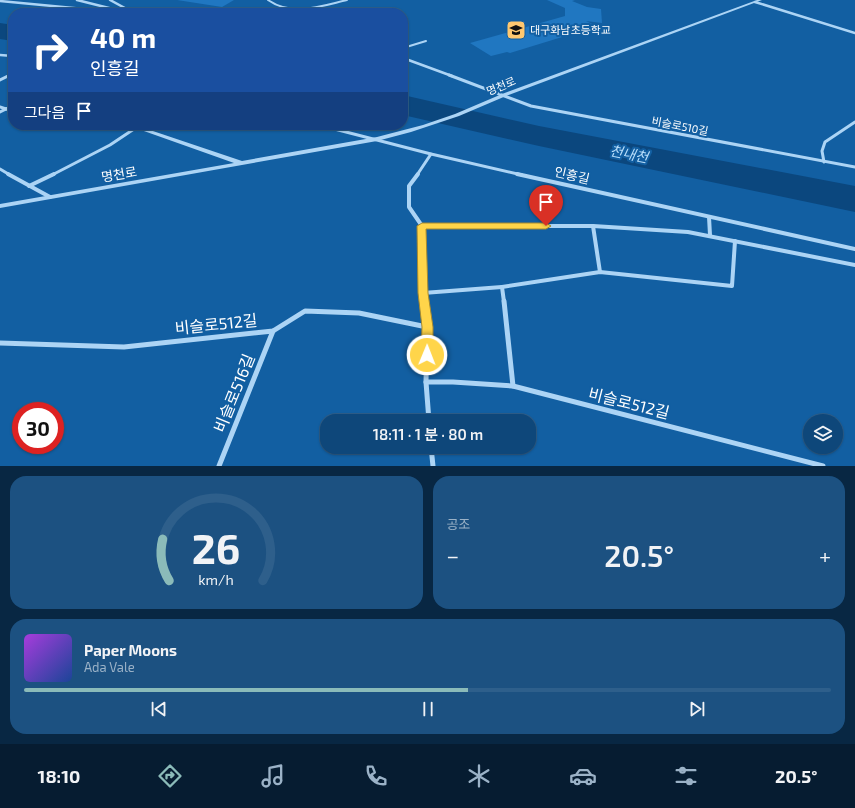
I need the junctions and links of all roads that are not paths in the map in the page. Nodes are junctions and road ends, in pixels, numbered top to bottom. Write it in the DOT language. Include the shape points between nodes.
graph roads {
  1 [pos="77,0"];
  2 [pos="110,0"];
  3 [pos="268,0"];
  4 [pos="347,0"];
  5 [pos="0,1"];
  6 [pos="758,1"];
  7 [pos="74,8"];
  8 [pos="111,8"];
  9 [pos="124,8"];
  10 [pos="290,8"];
  11 [pos="313,8"];
  12 [pos="855,33"];
  13 [pos="426,41"];
  14 [pos="408,46"];
  15 [pos="408,60"];
  16 [pos="504,95"];
  17 [pos="3,108"];
  18 [pos="0,112"];
  19 [pos="855,122"];
  20 [pos="132,130"];
  21 [pos="146,130"];
  22 [pos="340,130"];
  23 [pos="377,139"];
  24 [pos="431,154"];
  25 [pos="824,162"];
  26 [pos="241,163"];
  27 [pos="855,167"];
  28 [pos="0,169"];
  29 [pos="29,186"];
  30 [pos="50,197"];
  31 [pos="0,206"];
  32 [pos="709,217"];
  33 [pos="422,226"];
  34 [pos="593,226"];
  35 [pos="710,235"];
  36 [pos="735,241"];
  37 [pos="855,249"];
  38 [pos="855,265"];
  39 [pos="600,272"];
  40 [pos="502,287"];
  41 [pos="423,293"];
  42 [pos="428,327"];
  43 [pos="273,331"];
  44 [pos="0,343"];
  45 [pos="426,382"];
  46 [pos="513,386"];
  47 [pos="428,414"];
  48 [pos="432,454"];
  49 [pos="219,466"];
  50 [pos="433,466"];
  51 [pos="823,466"];
  1 -- 8 [label="street"];
  2 -- 9 [label="street"];
  3 -- 10 [label="lane" via="274,6"];
  4 -- 11 [label="lane"];
  5 -- 7 [label="street"];
  6 -- 12 [label="street"];
  6 -- 16 [label="street, 명천로"];
  13 -- 14 [label="lane"];
  15 -- 16 [label="street, 비슬로510길"];
  16 -- 23 [label="street, 명천로" via="405,132"];
  16 -- 25 [label="street, 비슬로510길" via="532,106"];
  17 -- 18 [label="street"];
  19 -- 25 [label="street" via="825,142 822,151"];
  20 -- 29 [label="street" via="110,145"];
  21 -- 26 [label="street, 명천로"];
  22 -- 23 [label="street, 인흥길"];
  23 -- 24 [label="street, 인흥길"];
  23 -- 26 [label="street, 명천로"];
  24 -- 32 [label="street, 인흥길"];
  24 -- 33 [label="street" via="409,186 409,207"];
  25 -- 27 [label="street, 비슬로510길"];
  26 -- 30 [label="street, 명천로"];
  28 -- 29 [label="street"];
  29 -- 30 [label="street"];
  30 -- 31 [label="street, 명천로"];
  32 -- 35 [label="street"];
  32 -- 37 [label="street, 인흥길"];
  33 -- 34 [label="street"];
  33 -- 41 [label="street"];
  34 -- 35 [label="street"];
  34 -- 39 [label="street"];
  35 -- 36 [label="street"];
  36 -- 38 [label="street"];
  36 -- 39 [label="street" via="732,286"];
  39 -- 40 [label="street"];
  40 -- 41 [label="street"];
  40 -- 46 [label="street"];
  41 -- 42 [label="street"];
  42 -- 43 [label="street, 비슬로512길" via="359,313 305,311"];
  42 -- 45 [label="street"];
  43 -- 44 [label="street, 비슬로512길" via="124,346"];
  43 -- 49 [label="street, 비슬로516길"];
  45 -- 46 [label="street, 비슬로512길"];
  45 -- 47 [label="street"];
  46 -- 51 [label="street, 비슬로512길"];
  48 -- 50 [label="street"];
}
